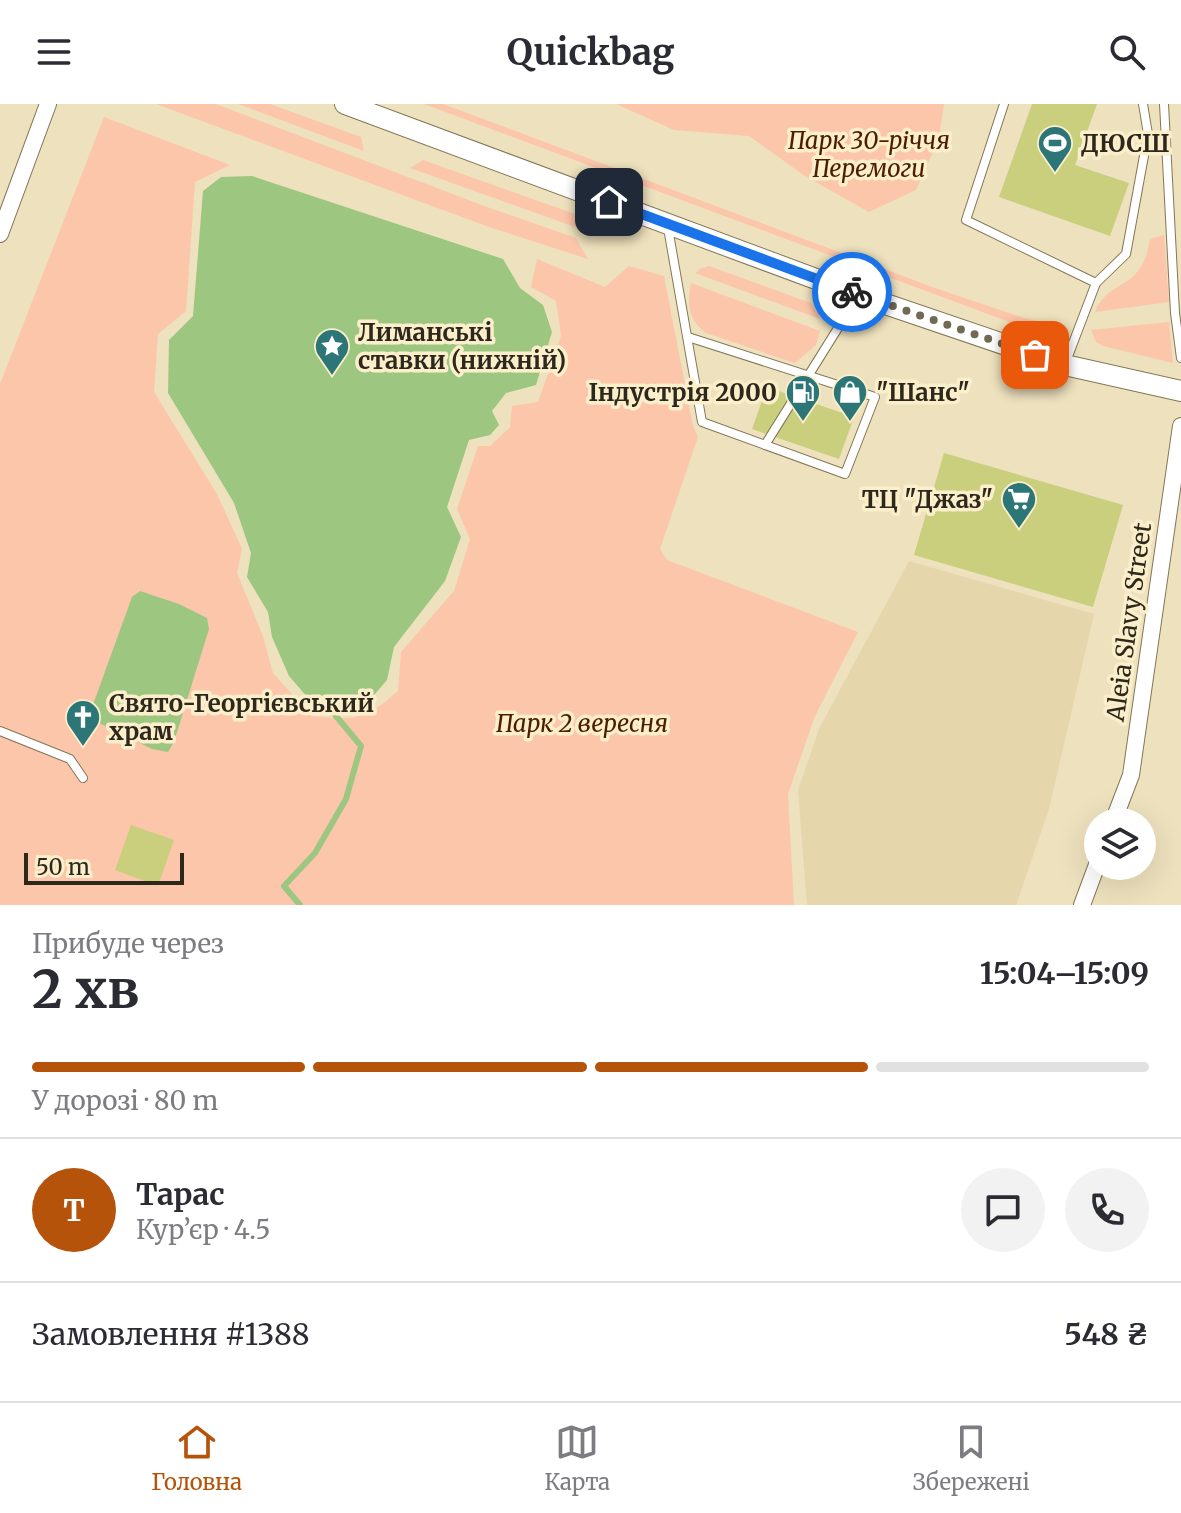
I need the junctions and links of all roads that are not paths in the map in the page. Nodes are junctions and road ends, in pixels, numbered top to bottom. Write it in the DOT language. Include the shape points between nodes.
graph roads {
  1 [pos="48,104"];
  2 [pos="345,104"];
  3 [pos="1004,104"];
  4 [pos="1143,104"];
  5 [pos="1164,104"];
  6 [pos="668,223"];
  7 [pos="0,234"];
  8 [pos="1096,283"];
  9 [pos="859,295"];
  10 [pos="688,337"];
  11 [pos="1181,358"];
  12 [pos="1065,365"];
  13 [pos="807,375"];
  14 [pos="1181,391"];
  15 [pos="1181,426"];
  16 [pos="765,445"];
  17 [pos="1174,533"];
  18 [pos="0,731"];
  19 [pos="83,778"];
  20 [pos="1118,808"];
  21 [pos="1091,880"];
  22 [pos="1082,905"];
  1 -- 7 [label="street"];
  2 -- 6 [label="street"];
  3 -- 8 [label="lane" via="966,220"];
  4 -- 8 [label="lane" via="1148,134 1126,254"];
  5 -- 11 [label="lane"];
  6 -- 9 [label="street"];
  6 -- 10 [label="lane"];
  8 -- 12 [label="lane"];
  9 -- 12 [label="street"];
  9 -- 13 [label="lane"];
  10 -- 13 [label="lane"];
  10 -- 16 [label="lane" via="702,422"];
  12 -- 14 [label="street"];
  13 -- 16 [label="lane"];
  13 -- 16 [label="lane" via="875,397 845,474"];
  15 -- 17 [label="street, Aleia Slavy Street"];
  17 -- 20 [label="street, Aleia Slavy Street" via="1131,775"];
  18 -- 19 [label="lane" via="70,759"];
  21 -- 22 [label="street"];
}
